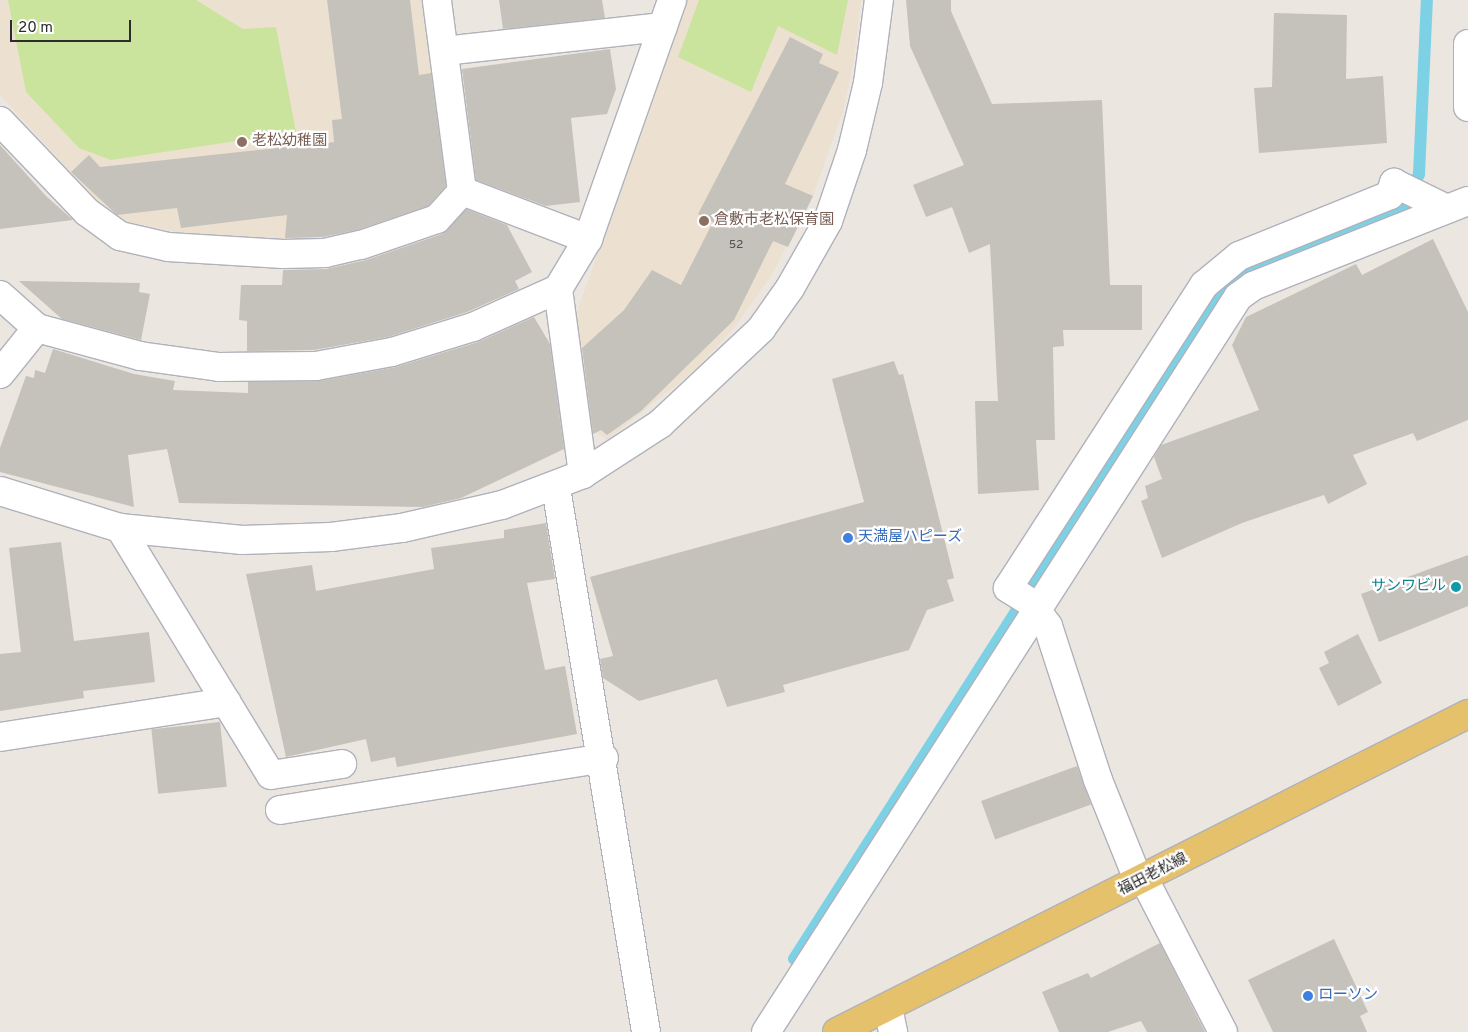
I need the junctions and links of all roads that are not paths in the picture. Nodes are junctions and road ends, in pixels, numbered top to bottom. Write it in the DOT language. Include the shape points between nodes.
graph roads {
  1 [pos="437,0"];
  2 [pos="672,0"];
  3 [pos="879,0"];
  4 [pos="663,27"];
  5 [pos="1468,44"];
  6 [pos="444,51"];
  7 [pos="1468,107"];
  8 [pos="0,121"];
  9 [pos="462,191"];
  10 [pos="1458,205"];
  11 [pos="588,239"];
  12 [pos="558,289"];
  13 [pos="0,295"];
  14 [pos="37,328"];
  15 [pos="0,374"];
  16 [pos="583,474"];
  17 [pos="556,488"];
  18 [pos="0,491"];
  19 [pos="120,528"];
  20 [pos="1027,601"];
  21 [pos="226,702"];
  22 [pos="1468,714"];
  23 [pos="0,738"];
  24 [pos="604,758"];
  25 [pos="342,764"];
  26 [pos="280,810"];
  27 [pos="1142,881"];
  28 [pos="891,1020"];
  29 [pos="646,1032"];
  30 [pos="766,1032"];
  31 [pos="837,1032"];
  32 [pos="1223,1032"];
  1 -- 6 [label="street"];
  2 -- 4 [label="street"];
  3 -- 16 [label="street" via="868,83 852,150 828,221 790,288 761,330 660,424"];
  4 -- 6 [label="street"];
  4 -- 11 [label="street"];
  5 -- 7 [label="street"];
  6 -- 9 [label="street"];
  8 -- 9 [label="street" via="94,217 120,236 168,247 325,253 437,219"];
  9 -- 11 [label="street"];
  10 -- 20 [label="street" via="1254,286 1238,296"];
  10 -- 20 [label="street" via="1394,183 1390,195 1239,256 1204,285 1008,588"];
  11 -- 12 [label="street"];
  12 -- 14 [label="street" via="473,327 392,352 316,366 219,366 140,356"];
  12 -- 16 [label="street"];
  13 -- 14 [label="street"];
  14 -- 15 [label="street"];
  16 -- 17 [label="street"];
  17 -- 19 [label="street" via="402,528 331,537 242,540"];
  17 -- 24 [label="street"];
  18 -- 19 [label="street"];
  19 -- 21 [label="street"];
  20 -- 27 [label="street" via="1048,626 1098,780"];
  20 -- 30 [label="street"];
  21 -- 23 [label="street"];
  21 -- 25 [label="street" via="272,775"];
  22 -- 27 [label="main road, 福田老松線"];
  24 -- 26 [label="street"];
  24 -- 29 [label="street"];
  27 -- 28 [label="main road, 福田老松線"];
  27 -- 32 [label="street"];
  28 -- 31 [label="main road, 福田老松線"];
}
